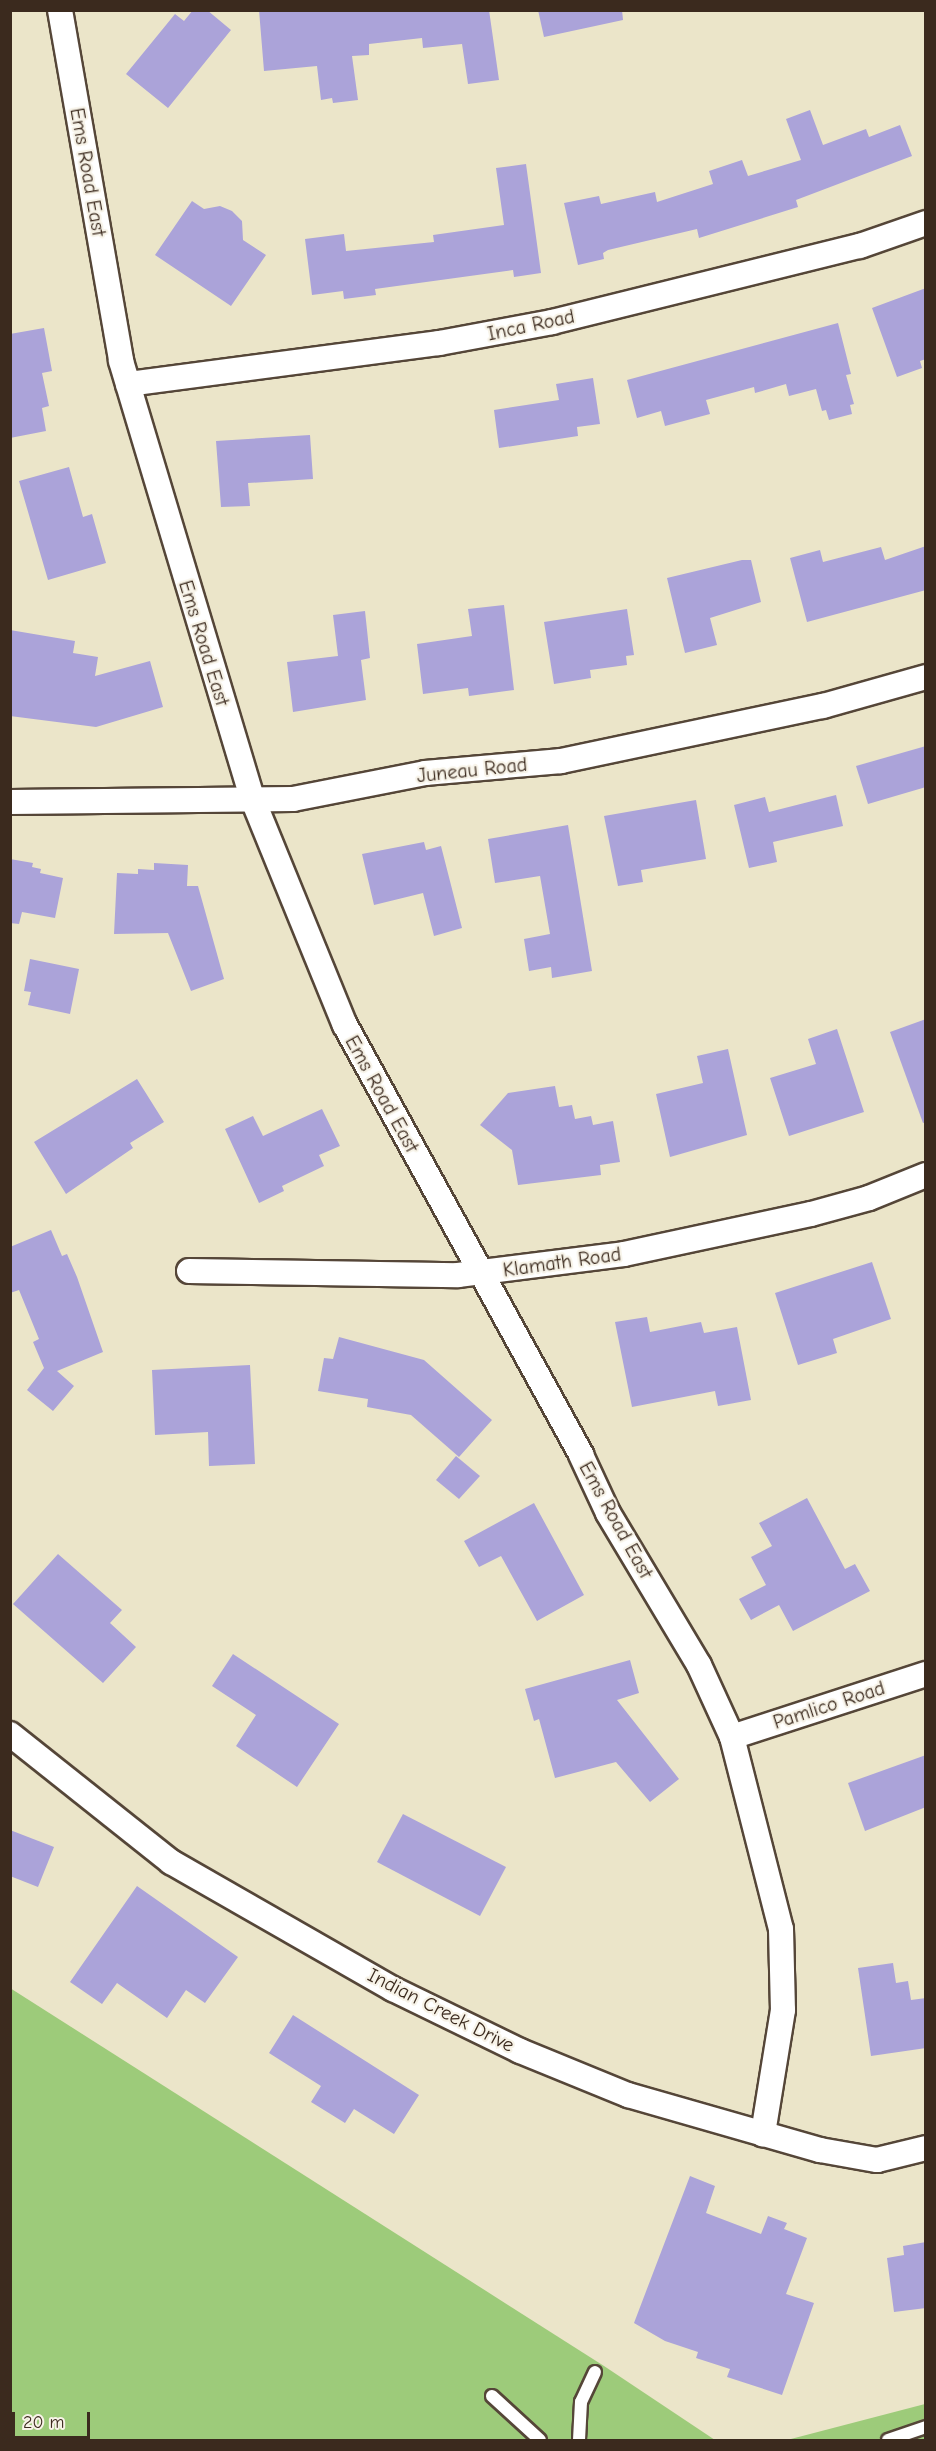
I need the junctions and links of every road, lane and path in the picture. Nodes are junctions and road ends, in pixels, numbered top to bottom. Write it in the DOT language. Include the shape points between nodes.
graph roads {
  1 [pos="60,10"];
  2 [pos="926,223"];
  3 [pos="128,384"];
  4 [pos="926,677"];
  5 [pos="254,800"];
  6 [pos="10,802"];
  7 [pos="926,1176"];
  8 [pos="189,1271"];
  9 [pos="480,1272"];
  10 [pos="926,1674"];
  11 [pos="10,1734"];
  12 [pos="732,1737"];
  13 [pos="763,2133"];
  14 [pos="926,2148"];
  15 [pos="595,2373"];
  16 [pos="492,2396"];
  17 [pos="926,2427"];
  18 [pos="540,2440"];
  19 [pos="579,2440"];
  20 [pos="888,2440"];
  1 -- 3 [label="street, Ems Road East"];
  2 -- 3 [label="street, Inca Road" via="860,246 552,322 439,343"];
  3 -- 5 [label="street, Ems Road East"];
  4 -- 5 [label="street, Juneau Road" via="823,706 561,761 425,773 293,799"];
  5 -- 6 [label="street, Juneau Road"];
  5 -- 9 [label="street, Ems Road East" via="345,1025"];
  7 -- 9 [label="street, Klamath Road" via="870,1198 624,1254"];
  8 -- 9 [label="street, Klamath Road"];
  9 -- 12 [label="street, Ems Road East" via="608,1513 699,1665"];
  10 -- 12 [label="street, Pamlico Road"];
  11 -- 13 [label="street, Indian Creek Drive" via="171,1862 393,1989 520,2051 628,2095"];
  12 -- 13 [label="street, Ems Road East" via="781,1929 783,2010"];
  13 -- 14 [label="street, Indian Creek Drive" via="820,2150 877,2160"];
  15 -- 19 [label="lane" via="581,2402"];
  16 -- 18 [label="lane"];
  17 -- 20 [label="lane"];
}
